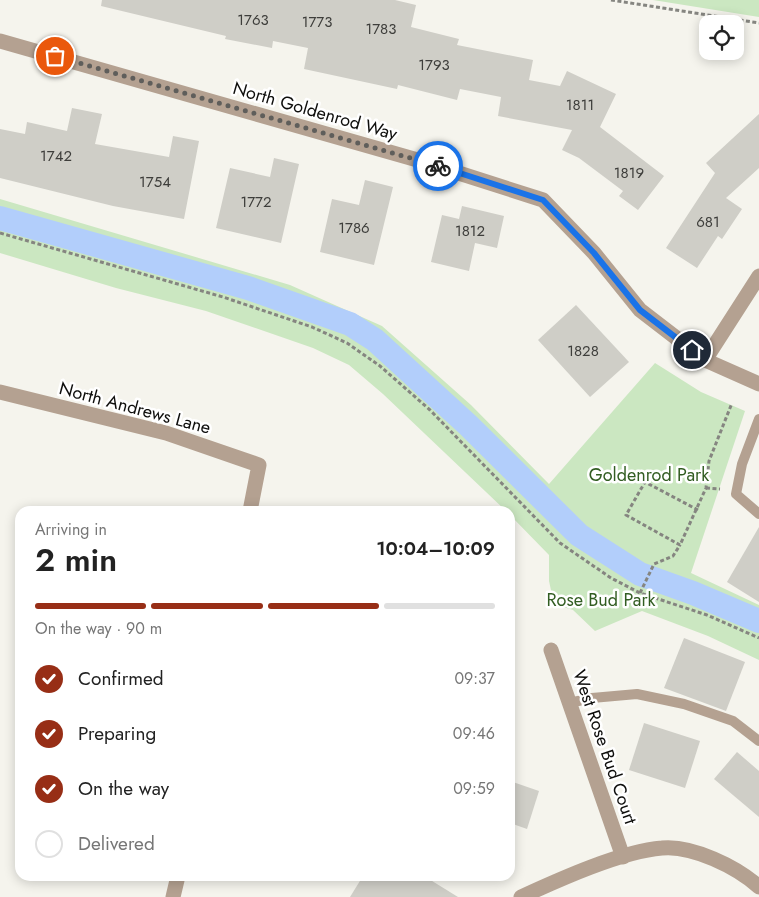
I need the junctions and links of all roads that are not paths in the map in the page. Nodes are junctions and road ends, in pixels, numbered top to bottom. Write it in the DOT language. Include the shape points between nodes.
graph roads {
  1 [pos="0,41"];
  2 [pos="759,276"];
  3 [pos="705,360"];
  4 [pos="759,384"];
  5 [pos="0,392"];
  6 [pos="759,419"];
  7 [pos="251,506"];
  8 [pos="759,514"];
  9 [pos="551,650"];
  10 [pos="569,703"];
  11 [pos="759,741"];
  12 [pos="623,857"];
  13 [pos="177,881"];
  14 [pos="759,887"];
  15 [pos="173,897"];
  16 [pos="521,897"];
  1 -- 3 [label="street, North Goldenrod Way" via="421,161 543,200 594,253 640,310"];
  2 -- 3 [label="street"];
  3 -- 4 [label="street, North Goldenrod Way"];
  5 -- 7 [label="street, North Andrews Lane" via="166,433 259,465"];
  6 -- 8 [label="lane" via="742,464 736,494"];
  9 -- 10 [label="street, West Rose Bud Court"];
  10 -- 11 [label="lane" via="637,694 684,704 733,721"];
  10 -- 12 [label="street, West Rose Bud Court"];
  12 -- 14 [label="street" via="662,848 693,851 748,877"];
  12 -- 16 [label="street" via="557,880"];
  13 -- 15 [label="street"];
}
